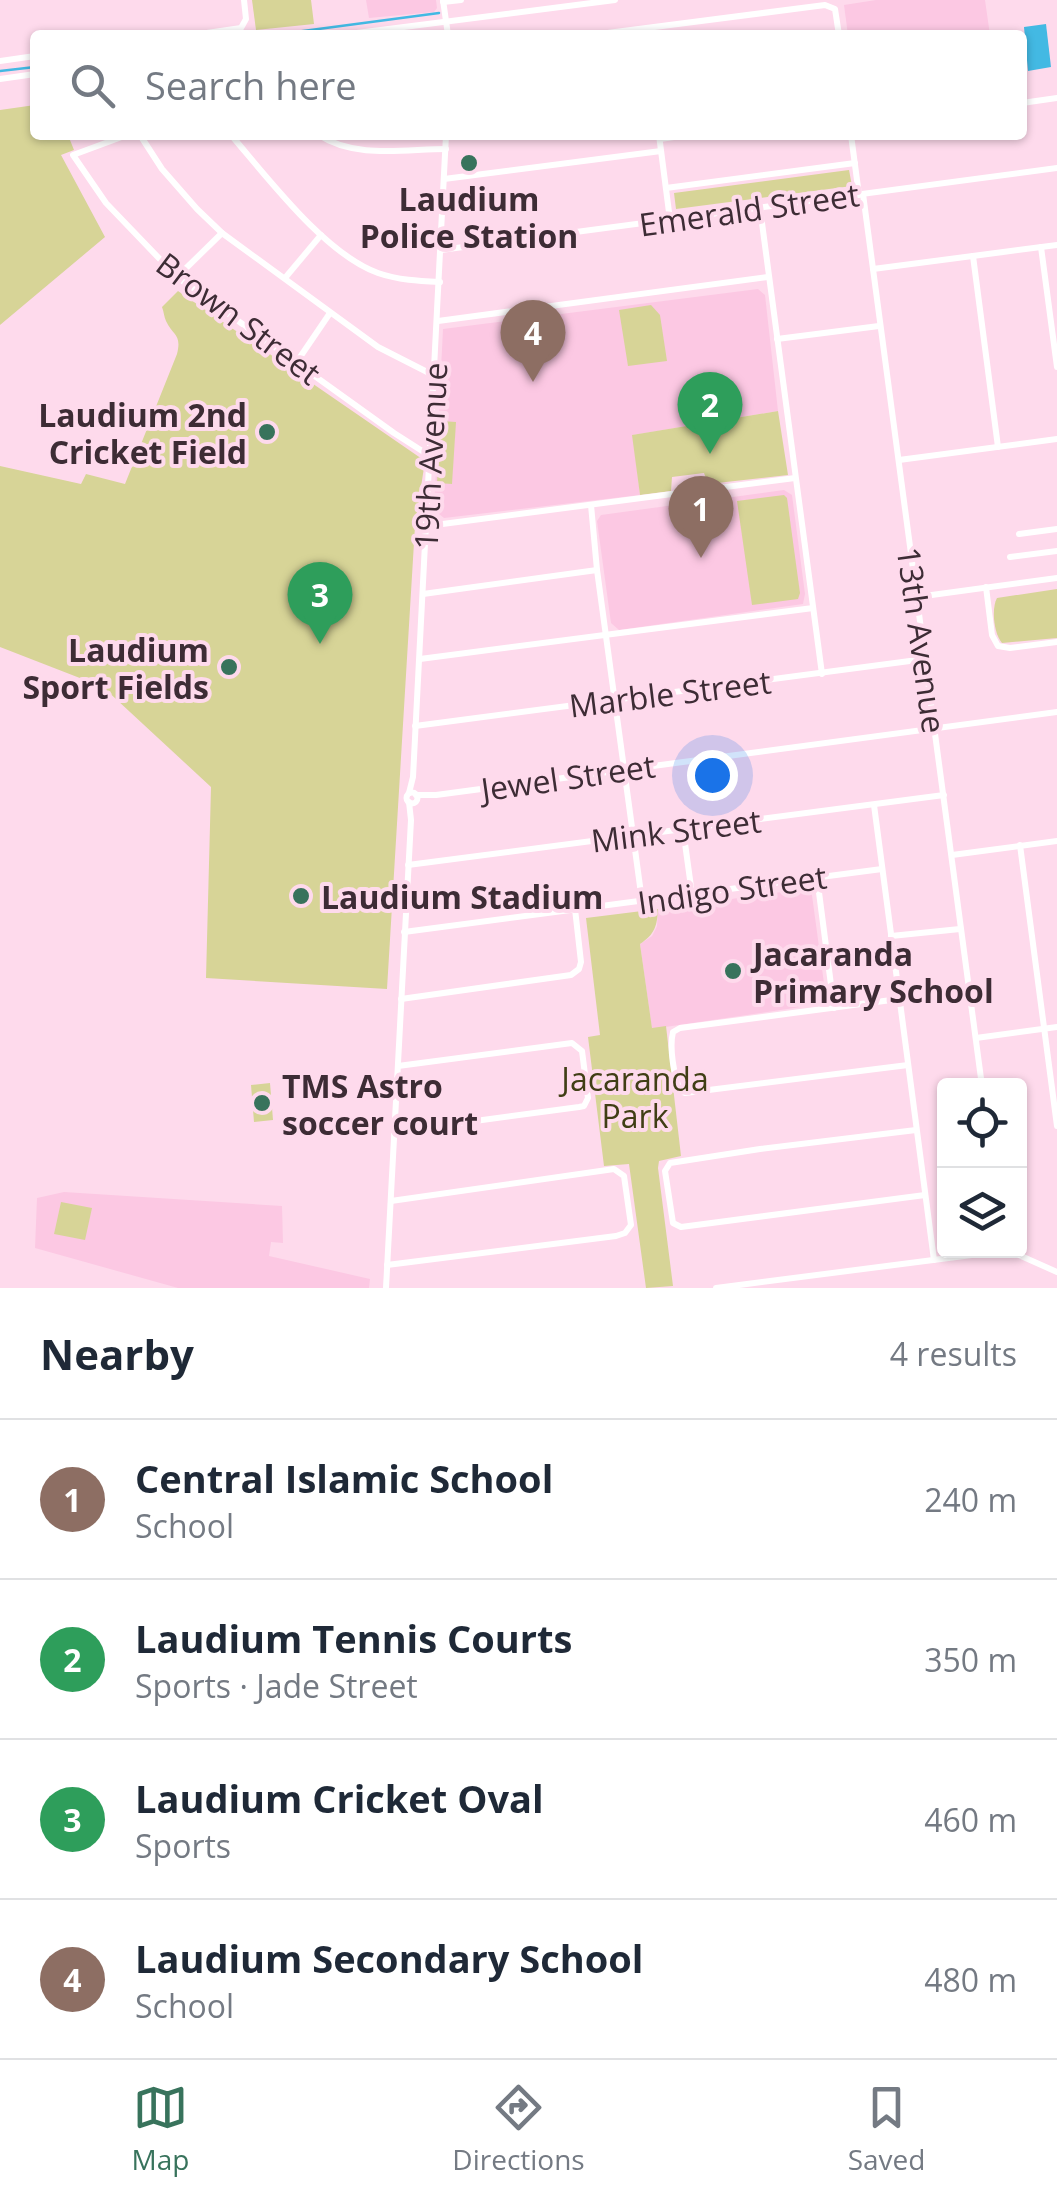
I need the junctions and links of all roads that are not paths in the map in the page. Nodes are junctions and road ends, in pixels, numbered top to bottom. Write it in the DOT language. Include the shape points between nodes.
graph roads {
  1 [pos="244,0"];
  2 [pos="461,0"];
  3 [pos="616,0"];
  4 [pos="443,1"];
  5 [pos="446,22"];
  6 [pos="229,30"];
  7 [pos="381,30"];
  8 [pos="447,30"];
  9 [pos="658,30"];
  10 [pos="838,30"];
  11 [pos="30,57"];
  12 [pos="0,60"];
  13 [pos="30,75"];
  14 [pos="0,78"];
  15 [pos="1057,98"];
  16 [pos="1027,101"];
  17 [pos="114,140"];
  18 [pos="143,140"];
  19 [pos="235,140"];
  20 [pos="328,140"];
  21 [pos="446,140"];
  22 [pos="659,140"];
  23 [pos="852,140"];
  24 [pos="446,149"];
  25 [pos="661,152"];
  26 [pos="855,162"];
  27 [pos="1057,168"];
  28 [pos="444,179"];
  29 [pos="666,188"];
  30 [pos="861,195"];
  31 [pos="401,208"];
  32 [pos="760,208"];
  33 [pos="442,209"];
  34 [pos="670,220"];
  35 [pos="222,233"];
  36 [pos="320,234"];
  37 [pos="1057,245"];
  38 [pos="1042,247"];
  39 [pos="441,250"];
  40 [pos="973,256"];
  41 [pos="873,269"];
  42 [pos="177,277"];
  43 [pos="768,277"];
  44 [pos="285,278"];
  45 [pos="440,282"];
  46 [pos="330,313"];
  47 [pos="438,320"];
  48 [pos="1054,322"];
  49 [pos="879,326"];
  50 [pos="777,338"];
  51 [pos="296,363"];
  52 [pos="1057,367"];
  53 [pos="434,376"];
  54 [pos="1057,439"];
  55 [pos="998,446"];
  56 [pos="430,456"];
  57 [pos="900,460"];
  58 [pos="795,478"];
  59 [pos="591,505"];
  60 [pos="426,526"];
  61 [pos="1057,529"];
  62 [pos="1019,534"];
  63 [pos="1057,550"];
  64 [pos="1010,558"];
  65 [pos="598,570"];
  66 [pos="1057,578"];
  67 [pos="986,587"];
  68 [pos="423,594"];
  69 [pos="916,597"];
  70 [pos="813,608"];
  71 [pos="606,636"];
  72 [pos="1057,642"];
  73 [pos="420,659"];
  74 [pos="925,659"];
  75 [pos="822,674"];
  76 [pos="615,700"];
  77 [pos="1057,712"];
  78 [pos="415,726"];
  79 [pos="934,729"];
  80 [pos="625,770"];
  81 [pos="944,796"];
  82 [pos="413,798"];
  83 [pos="874,805"];
  84 [pos="683,830"];
  85 [pos="634,836"];
  86 [pos="1057,841"];
  87 [pos="1020,845"];
  88 [pos="952,855"];
  89 [pos="408,865"];
  90 [pos="882,870"];
  91 [pos="817,877"];
  92 [pos="692,894"];
  93 [pos="642,901"];
  94 [pos="576,910"];
  95 [pos="960,929"];
  96 [pos="404,932"];
  97 [pos="891,936"];
  98 [pos="401,999"];
  99 [pos="899,999"];
  100 [pos="834,1008"];
  101 [pos="1057,1027"];
  102 [pos="1044,1028"];
  103 [pos="976,1038"];
  104 [pos="908,1065"];
  105 [pos="398,1066"];
  106 [pos="981,1078"];
  107 [pos="1055,1099"];
  108 [pos="1057,1126"];
  109 [pos="916,1130"];
  110 [pos="394,1132"];
  111 [pos="926,1195"];
  112 [pos="394,1198"];
  113 [pos="949,1258"];
  114 [pos="1026,1258"];
  115 [pos="934,1260"];
  116 [pos="387,1265"];
  117 [pos="1057,1272"];
  118 [pos="386,1288"];
  119 [pos="716,1288"];
  1 -- 6 [label="street" via="245,24"];
  2 -- 4 [label="street"];
  3 -- 5 [label="street"];
  4 -- 5 [label="street"];
  5 -- 7 [label="street"];
  5 -- 8 [label="street"];
  9 -- 10 [label="street" via="825,5 835,10"];
  11 -- 12 [label="street"];
  13 -- 14 [label="street"];
  15 -- 16 [label="street"];
  17 -- 42 [label="street, Brown Street" via="73,155 106,203"];
  18 -- 35 [label="street"];
  19 -- 36 [label="street"];
  20 -- 24 [label="street" via="353,149"];
  21 -- 24 [label="street, 19th Avenue"];
  22 -- 25 [label="street"];
  23 -- 26 [label="street, 13th Avenue"];
  24 -- 28 [label="street, 19th Avenue"];
  25 -- 28 [label="street"];
  25 -- 29 [label="street"];
  26 -- 29 [label="street"];
  26 -- 30 [label="street, 13th Avenue"];
  27 -- 30 [label="street, Emerald Street"];
  28 -- 33 [label="street, 19th Avenue"];
  29 -- 34 [label="street"];
  30 -- 32 [label="street, Emerald Street"];
  30 -- 41 [label="street, 13th Avenue"];
  31 -- 33 [label="street"];
  32 -- 34 [label="street, Emerald Street"];
  32 -- 43 [label="street"];
  33 -- 39 [label="street, 19th Avenue"];
  34 -- 39 [label="street, Emerald Street"];
  35 -- 42 [label="street"];
  35 -- 44 [label="street"];
  36 -- 44 [label="street"];
  36 -- 45 [label="street" via="380,274"];
  37 -- 38 [label="street"];
  38 -- 40 [label="street"];
  38 -- 48 [label="street"];
  39 -- 45 [label="street, 19th Avenue"];
  40 -- 41 [label="street"];
  40 -- 55 [label="street"];
  41 -- 49 [label="street, 13th Avenue"];
  42 -- 51 [label="street, Brown Street"];
  43 -- 47 [label="street"];
  43 -- 50 [label="street"];
  44 -- 46 [label="street"];
  45 -- 47 [label="street, 19th Avenue"];
  46 -- 51 [label="street"];
  46 -- 53 [label="street"];
  47 -- 53 [label="street, 19th Avenue"];
  48 -- 52 [label="street"];
  49 -- 50 [label="street"];
  49 -- 57 [label="street, 13th Avenue"];
  50 -- 58 [label="street"];
  51 -- 56 [label="street, Brown Street"];
  53 -- 56 [label="street, 19th Avenue"];
  54 -- 55 [label="street"];
  55 -- 57 [label="street"];
  56 -- 60 [label="street, 19th Avenue"];
  57 -- 69 [label="street, 13th Avenue"];
  58 -- 59 [label="street"];
  58 -- 70 [label="street"];
  59 -- 60 [label="street"];
  59 -- 65 [label="street"];
  60 -- 68 [label="street, 19th Avenue"];
  61 -- 62 [label="street"];
  63 -- 64 [label="street"];
  65 -- 68 [label="street"];
  65 -- 71 [label="street"];
  66 -- 67 [label="street"];
  67 -- 69 [label="street"];
  67 -- 72 [label="street" via="998,646"];
  68 -- 73 [label="street, 19th Avenue"];
  69 -- 74 [label="street, 13th Avenue"];
  70 -- 71 [label="street"];
  70 -- 75 [label="street"];
  71 -- 73 [label="street"];
  71 -- 76 [label="street"];
  73 -- 78 [label="street, 19th Avenue"];
  74 -- 75 [label="street, Marble Street"];
  74 -- 79 [label="street, 13th Avenue"];
  75 -- 76 [label="street, Marble Street"];
  76 -- 78 [label="street, Marble Street"];
  76 -- 80 [label="street"];
  77 -- 79 [label="street, Jewel Street"];
  78 -- 82 [label="street, 19th Avenue"];
  79 -- 80 [label="street, Jewel Street"];
  79 -- 81 [label="street, 13th Avenue"];
  80 -- 82 [label="street, Jewel Street"];
  80 -- 85 [label="street"];
  81 -- 83 [label="street, Mink Street"];
  81 -- 88 [label="street, 13th Avenue"];
  82 -- 89 [label="street, 19th Avenue"];
  83 -- 84 [label="street, Mink Street"];
  83 -- 90 [label="street"];
  84 -- 85 [label="street, Mink Street"];
  84 -- 92 [label="street"];
  85 -- 89 [label="street, Mink Street"];
  85 -- 93 [label="street"];
  86 -- 87 [label="street"];
  87 -- 88 [label="street"];
  87 -- 102 [label="street"];
  88 -- 95 [label="street, 13th Avenue"];
  89 -- 96 [label="street, 19th Avenue"];
  90 -- 91 [label="street, Indigo Street"];
  90 -- 97 [label="street"];
  91 -- 92 [label="street, Indigo Street"];
  91 -- 100 [label="street"];
  92 -- 93 [label="street, Indigo Street"];
  93 -- 94 [label="street, Indigo Street"];
  94 -- 96 [label="street, Indigo Street"];
  94 -- 98 [label="street" via="581,962 575,973"];
  95 -- 97 [label="street"];
  95 -- 103 [label="street, 13th Avenue"];
  96 -- 98 [label="street, 19th Avenue"];
  97 -- 99 [label="street"];
  98 -- 105 [label="street, 19th Avenue"];
  99 -- 100 [label="street"];
  99 -- 104 [label="street"];
  100 -- 104 [label="street" via="680,1028 671,1039 680,1091"];
  101 -- 102 [label="street"];
  102 -- 103 [label="street"];
  102 -- 107 [label="street"];
  103 -- 106 [label="street, 13th Avenue"];
  104 -- 109 [label="street"];
  105 -- 110 [label="street, 19th Avenue"];
  105 -- 110 [label="street" via="572,1043 582,1052 588,1098 575,1108"];
  107 -- 108 [label="street"];
  109 -- 111 [label="street"];
  109 -- 111 [label="street" via="670,1164 665,1171 671,1218 681,1226"];
  110 -- 112 [label="street, 19th Avenue"];
  111 -- 115 [label="street"];
  112 -- 116 [label="street, 19th Avenue"];
  112 -- 116 [label="street" via="614,1170 624,1176 631,1225 621,1235"];
  113 -- 115 [label="street"];
  114 -- 117 [label="street"];
  115 -- 119 [label="street"];
  116 -- 118 [label="street, 19th Avenue"];
}
